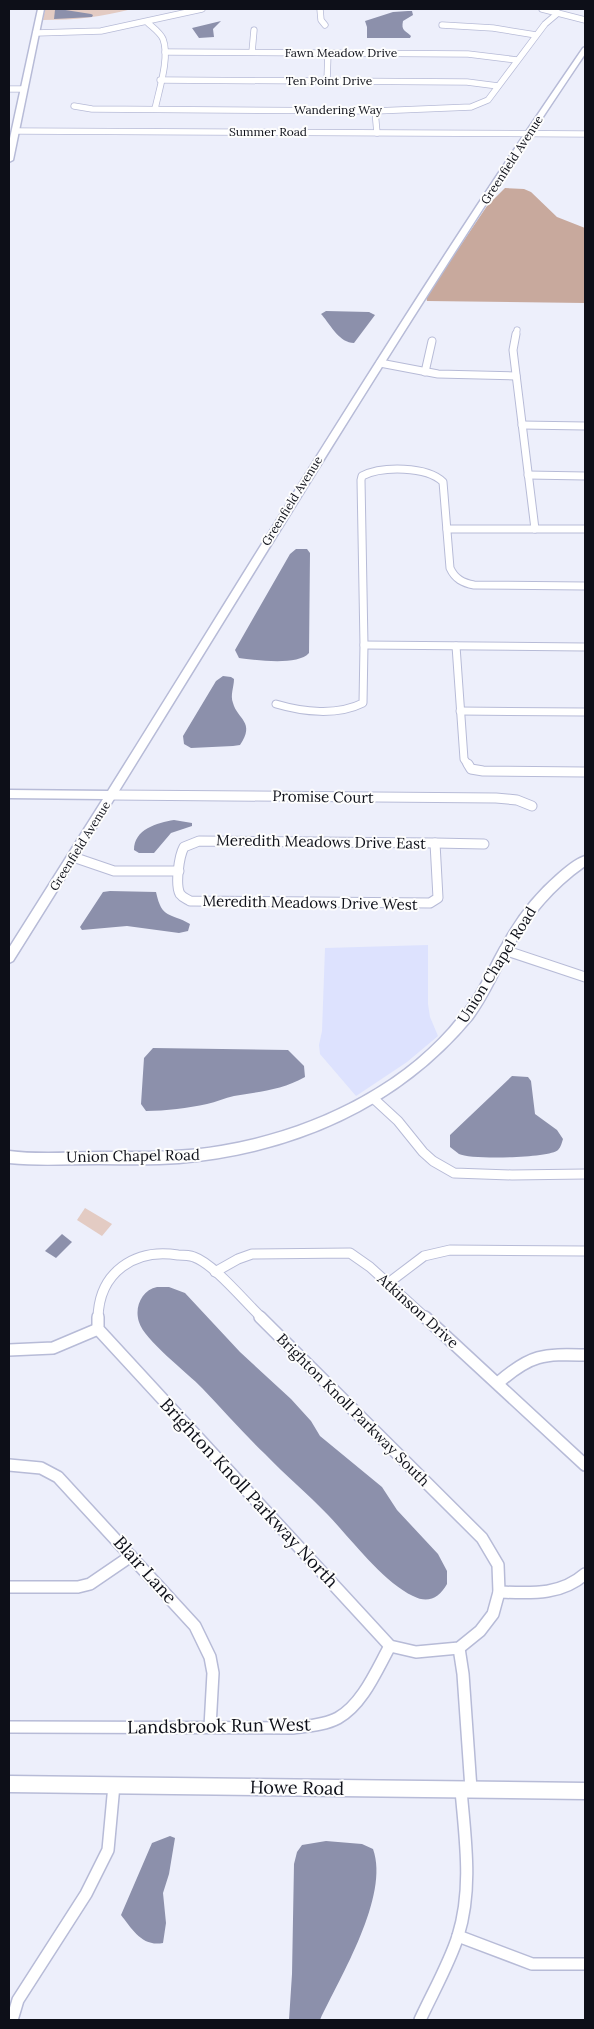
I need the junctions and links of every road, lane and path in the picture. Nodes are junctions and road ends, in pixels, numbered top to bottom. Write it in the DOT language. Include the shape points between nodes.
graph roads {
  1 [pos="41,9"];
  2 [pos="202,9"];
  3 [pos="320,9"];
  4 [pos="542,9"];
  5 [pos="558,13"];
  6 [pos="585,20"];
  7 [pos="146,22"];
  8 [pos="325,25"];
  9 [pos="442,25"];
  10 [pos="254,30"];
  11 [pos="36,33"];
  12 [pos="536,35"];
  13 [pos="585,49"];
  14 [pos="165,52"];
  15 [pos="252,52"];
  16 [pos="328,53"];
  17 [pos="517,60"];
  18 [pos="160,80"];
  19 [pos="327,81"];
  20 [pos="498,86"];
  21 [pos="9,89"];
  22 [pos="24,89"];
  23 [pos="74,106"];
  24 [pos="155,109"];
  25 [pos="375,111"];
  26 [pos="535,124"];
  27 [pos="12,131"];
  28 [pos="377,133"];
  29 [pos="528,134"];
  30 [pos="554,134"];
  31 [pos="585,134"];
  32 [pos="9,160"];
  33 [pos="517,330"];
  34 [pos="432,341"];
  35 [pos="380,363"];
  36 [pos="425,372"];
  37 [pos="516,376"];
  38 [pos="522,425"];
  39 [pos="585,426"];
  40 [pos="528,475"];
  41 [pos="585,476"];
  42 [pos="447,529"];
  43 [pos="535,529"];
  44 [pos="585,529"];
  45 [pos="585,586"];
  46 [pos="364,645"];
  47 [pos="456,646"];
  48 [pos="585,647"];
  49 [pos="276,704"];
  50 [pos="460,711"];
  51 [pos="585,712"];
  52 [pos="585,772"];
  53 [pos="9,794"];
  54 [pos="112,795"];
  55 [pos="532,806"];
  56 [pos="435,843"];
  57 [pos="484,844"];
  58 [pos="74,857"];
  59 [pos="585,860"];
  60 [pos="180,871"];
  61 [pos="504,950"];
  62 [pos="9,958"];
  63 [pos="585,977"];
  64 [pos="373,1098"];
  65 [pos="9,1157"];
  66 [pos="585,1174"];
  67 [pos="585,1251"];
  68 [pos="215,1272"];
  69 [pos="387,1284"];
  70 [pos="98,1329"];
  71 [pos="9,1350"];
  72 [pos="585,1354"];
  73 [pos="498,1383"];
  74 [pos="9,1464"];
  75 [pos="585,1465"];
  76 [pos="131,1556"];
  77 [pos="585,1575"];
  78 [pos="9,1587"];
  79 [pos="499,1592"];
  80 [pos="390,1646"];
  81 [pos="459,1648"];
  82 [pos="9,1727"];
  83 [pos="210,1727"];
  84 [pos="9,1784"];
  85 [pos="114,1786"];
  86 [pos="466,1790"];
  87 [pos="585,1791"];
  88 [pos="458,1936"];
  89 [pos="585,1964"];
  90 [pos="12,2020"];
  91 [pos="420,2020"];
  1 -- 11 [label="main road"];
  2 -- 7 [label="street"];
  3 -- 8 [label="street"];
  4 -- 5 [label="street"];
  5 -- 6 [label="street"];
  5 -- 12 [label="street, Wandering Way"];
  7 -- 11 [label="street" via="101,31"];
  7 -- 14 [label="street" via="161,36"];
  9 -- 12 [label="street"];
  10 -- 15 [label="street"];
  11 -- 22 [label="main road"];
  12 -- 17 [label="street, Wandering Way"];
  13 -- 26 [label="main road, Greenfield Avenue"];
  14 -- 15 [label="street, Fawn Meadow Drive"];
  14 -- 18 [label="street"];
  15 -- 16 [label="street, Fawn Meadow Drive"];
  16 -- 17 [label="street, Fawn Meadow Drive" via="476,54"];
  16 -- 19 [label="street"];
  17 -- 20 [label="street, Wandering Way"];
  18 -- 19 [label="street, Ten Point Drive"];
  18 -- 24 [label="street"];
  19 -- 20 [label="street, Ten Point Drive" via="467,82"];
  20 -- 25 [label="street, Wandering Way" via="488,100 471,107"];
  21 -- 22 [label="street"];
  22 -- 27 [label="main road"];
  23 -- 24 [label="street, Wandering Way"];
  24 -- 25 [label="street, Wandering Way"];
  25 -- 28 [label="street"];
  26 -- 29 [label="main road, Greenfield Avenue"];
  26 -- 30 [label="street"];
  27 -- 28 [label="street, Summer Road"];
  27 -- 32 [label="main road"];
  28 -- 29 [label="street, Summer Road"];
  29 -- 30 [label="street, Summer Road"];
  29 -- 35 [label="main road, Greenfield Avenue"];
  30 -- 31 [label="street, Summer Road"];
  33 -- 37 [label="street" via="513,350"];
  34 -- 36 [label="street"];
  35 -- 36 [label="street"];
  35 -- 54 [label="main road, Greenfield Avenue"];
  36 -- 37 [label="street"];
  37 -- 38 [label="street"];
  38 -- 39 [label="street"];
  38 -- 40 [label="street"];
  40 -- 41 [label="street"];
  40 -- 43 [label="street"];
  42 -- 43 [label="street"];
  42 -- 45 [label="street" via="450,568 454,576 467,584"];
  42 -- 46 [label="street" via="444,482 434,473 372,471 362,476"];
  43 -- 44 [label="street"];
  46 -- 47 [label="street"];
  46 -- 49 [label="street" via="363,703 349,710 290,709"];
  47 -- 48 [label="street"];
  47 -- 50 [label="street"];
  50 -- 51 [label="street"];
  50 -- 52 [label="street" via="464,759 471,769"];
  53 -- 54 [label="main road"];
  54 -- 55 [label="street, Promise Court" via="496,798 517,800"];
  54 -- 58 [label="main road, Greenfield Avenue"];
  56 -- 57 [label="street, Meredith Meadows Drive East"];
  56 -- 60 [label="street, Meredith Meadows Drive East" via="199,841 182,850"];
  56 -- 60 [label="street, Meredith Meadows Drive West" via="438,898 430,903 193,902 179,892"];
  58 -- 60 [label="street" via="114,871"];
  58 -- 62 [label="main road, Greenfield Avenue"];
  59 -- 61 [label="main road, Union Chapel Road" via="544,895"];
  61 -- 63 [label="street"];
  61 -- 64 [label="main road, Union Chapel Road" via="484,991 452,1034 406,1076"];
  64 -- 65 [label="main road, Union Chapel Road" via="342,1115 281,1138 206,1154 152,1158"];
  64 -- 66 [label="street" via="422,1152 454,1173"];
  67 -- 69 [label="street" via="438,1252 419,1259"];
  68 -- 69 [label="street, Atkinson Drive" via="252,1254 342,1252 358,1258"];
  68 -- 70 [label="street, Brighton Knoll Parkway South" via="194,1257 161,1252 128,1261 111,1277 102,1292 97,1308"];
  68 -- 79 [label="street, Brighton Knoll Parkway South" via="482,1538 498,1565"];
  69 -- 73 [label="street, Atkinson Drive"];
  70 -- 71 [label="street" via="53,1348"];
  70 -- 80 [label="street, Brighton Knoll Parkway North"];
  72 -- 73 [label="street" via="536,1356 514,1368"];
  73 -- 75 [label="street, Atkinson Drive"];
  74 -- 76 [label="street, Blair Lane" via="49,1469"];
  76 -- 78 [label="street" via="90,1584 78,1587"];
  76 -- 83 [label="street, Blair Lane" via="195,1626 204,1642 213,1673"];
  77 -- 79 [label="street" via="561,1590 538,1594"];
  79 -- 81 [label="street, Brighton Knoll Parkway South" via="493,1614 480,1631"];
  80 -- 81 [label="street" via="416,1652"];
  80 -- 83 [label="street, Landsbrook Run West" via="368,1685 340,1717 293,1728"];
  81 -- 86 [label="street" via="463,1674"];
  82 -- 83 [label="street, Landsbrook Run West"];
  84 -- 85 [label="main road, Howe Road"];
  85 -- 86 [label="main road, Howe Road"];
  85 -- 90 [label="street" via="108,1850 86,1894 18,2000"];
  86 -- 87 [label="main road, Howe Road"];
  86 -- 88 [label="street" via="467,1868"];
  88 -- 89 [label="street" via="532,1964"];
  88 -- 91 [label="street"];
}
